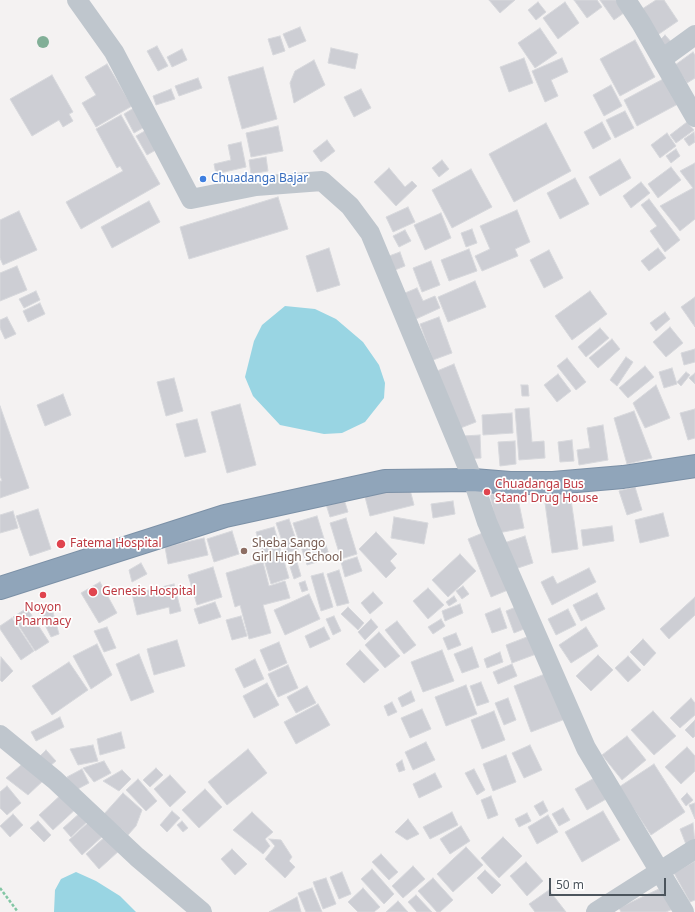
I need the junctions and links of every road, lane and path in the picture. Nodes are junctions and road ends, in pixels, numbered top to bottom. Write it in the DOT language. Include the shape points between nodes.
graph roads {
  1 [pos="77,0"];
  2 [pos="626,0"];
  3 [pos="695,35"];
  4 [pos="662,59"];
  5 [pos="695,117"];
  6 [pos="695,466"];
  7 [pos="473,480"];
  8 [pos="0,588"];
  9 [pos="0,735"];
  10 [pos="695,849"];
  11 [pos="660,872"];
  12 [pos="0,888"];
  13 [pos="18,912"];
  14 [pos="202,912"];
  15 [pos="596,912"];
  16 [pos="684,912"];
  1 -- 7 [label="street" via="114,52 191,199 256,186 322,181 350,206 370,233"];
  2 -- 4 [label="street"];
  3 -- 4 [label="street"];
  4 -- 5 [label="street"];
  6 -- 7 [label="highway" via="623,477 553,483 510,484"];
  7 -- 8 [label="highway" via="385,481 225,516"];
  7 -- 11 [label="street" via="487,522 586,748"];
  9 -- 14 [label="street" via="55,780 137,857"];
  10 -- 11 [label="street"];
  11 -- 15 [label="street"];
  11 -- 16 [label="street"];
  12 -- 13 [label="path"];
}
